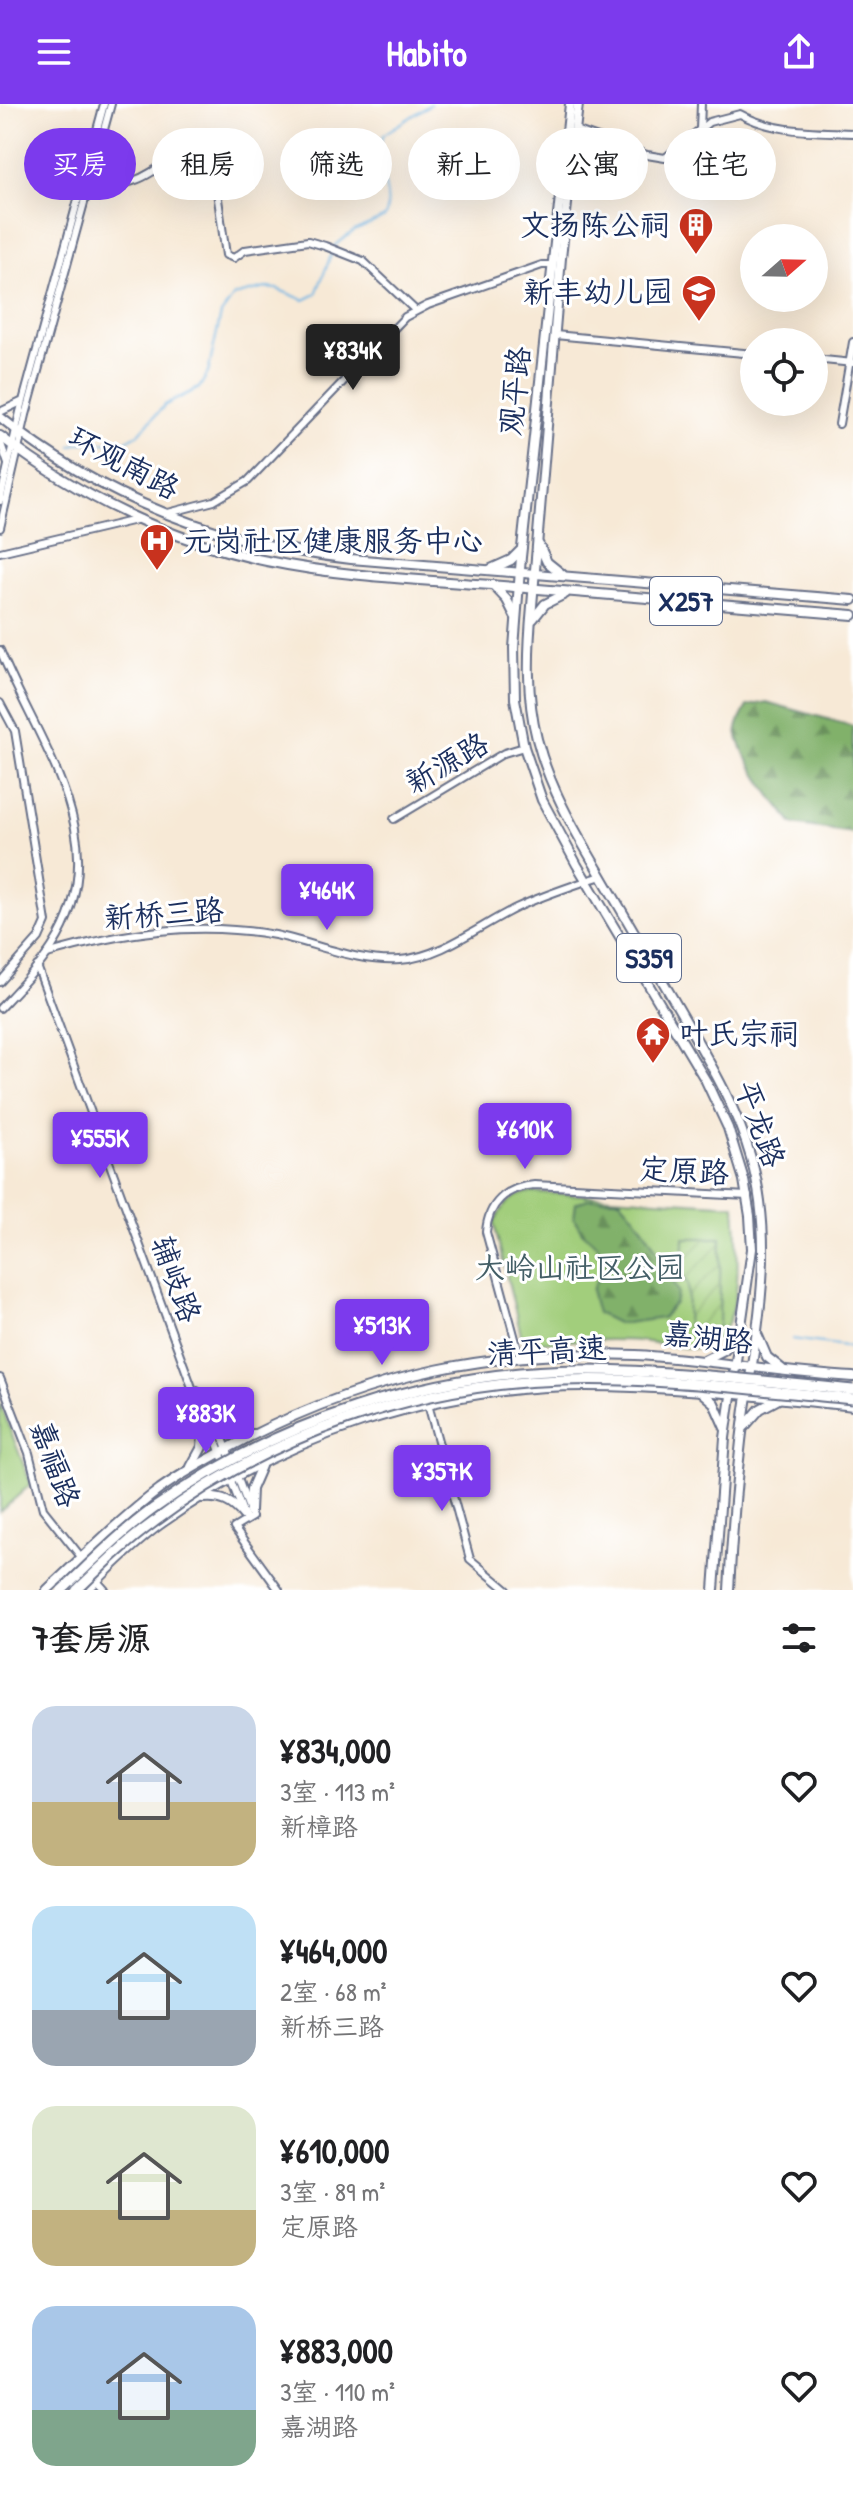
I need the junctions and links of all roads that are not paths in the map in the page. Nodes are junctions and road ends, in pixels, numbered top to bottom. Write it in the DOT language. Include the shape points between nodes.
graph roads {
  1 [pos="104,104"];
  2 [pos="111,104"];
  3 [pos="570,104"];
  4 [pos="578,104"];
  5 [pos="701,104"];
  6 [pos="104,128"];
  7 [pos="575,128"];
  8 [pos="700,128"];
  9 [pos="701,128"];
  10 [pos="853,133"];
  11 [pos="136,180"];
  12 [pos="85,200"];
  13 [pos="568,200"];
  14 [pos="553,265"];
  15 [pos="415,310"];
  16 [pos="555,335"];
  17 [pos="853,342"];
  18 [pos="740,353"];
  19 [pos="828,360"];
  20 [pos="852,363"];
  21 [pos="23,399"];
  22 [pos="0,414"];
  23 [pos="839,424"];
  24 [pos="20,431"];
  25 [pos="0,438"];
  26 [pos="16,448"];
  27 [pos="8,471"];
  28 [pos="0,501"];
  29 [pos="165,514"];
  30 [pos="140,519"];
  31 [pos="0,528"];
  32 [pos="538,536"];
  33 [pos="522,547"];
  34 [pos="0,552"];
  35 [pos="481,570"];
  36 [pos="519,573"];
  37 [pos="534,574"];
  38 [pos="569,577"];
  39 [pos="492,585"];
  40 [pos="518,587"];
  41 [pos="533,588"];
  42 [pos="574,592"];
  43 [pos="853,600"];
  44 [pos="853,615"];
  45 [pos="516,621"];
  46 [pos="530,627"];
  47 [pos="0,650"];
  48 [pos="0,703"];
  49 [pos="524,747"];
  50 [pos="394,819"];
  51 [pos="601,876"];
  52 [pos="587,881"];
  53 [pos="47,954"];
  54 [pos="37,966"];
  55 [pos="0,982"];
  56 [pos="0,1008"];
  57 [pos="748,1196"];
  58 [pos="742,1324"];
  59 [pos="757,1330"];
  60 [pos="520,1357"];
  61 [pos="699,1361"];
  62 [pos="736,1365"];
  63 [pos="752,1367"];
  64 [pos="786,1371"];
  65 [pos="853,1377"];
  66 [pos="0,1378"];
  67 [pos="191,1383"];
  68 [pos="699,1390"];
  69 [pos="853,1390"];
  70 [pos="732,1393"];
  71 [pos="747,1395"];
  72 [pos="782,1399"];
  73 [pos="853,1399"];
  74 [pos="428,1404"];
  75 [pos="853,1406"];
  76 [pos="215,1416"];
  77 [pos="204,1420"];
  78 [pos="258,1433"];
  79 [pos="742,1434"];
  80 [pos="726,1436"];
  81 [pos="224,1451"];
  82 [pos="267,1461"];
  83 [pos="187,1472"];
  84 [pos="234,1479"];
  85 [pos="199,1499"];
  86 [pos="248,1516"];
  87 [pos="82,1558"];
  88 [pos="97,1581"];
  89 [pos="47,1590"];
  90 [pos="62,1590"];
  91 [pos="77,1590"];
  92 [pos="87,1590"];
  93 [pos="105,1590"];
  94 [pos="279,1590"];
  95 [pos="507,1590"];
  96 [pos="714,1590"];
  97 [pos="729,1590"];
  1 -- 21 [label="street"];
  2 -- 6 [label="street"];
  3 -- 14 [label="main road, 观平路 / S359"];
  4 -- 7 [label="main road, 观平路 / S359"];
  5 -- 8 [label="street"];
  9 -- 10 [label="street" via="740,114 783,129"];
  11 -- 15 [label="street" via="186,147 208,142 226,255 234,258 245,250 308,241 363,261"];
  12 -- 24 [label="street"];
  13 -- 16 [label="main road, 观平路 / S359"];
  14 -- 15 [label="street"];
  14 -- 33 [label="main road, 观平路 / S359"];
  15 -- 29 [label="street" via="248,481 214,501"];
  16 -- 18 [label="street"];
  16 -- 32 [label="main road, 观平路 / S359"];
  17 -- 20 [label="street"];
  19 -- 20 [label="street"];
  20 -- 23 [label="street"];
  21 -- 22 [label="street"];
  21 -- 24 [label="street"];
  22 -- 24 [label="main road, 环观南路 / X257"];
  24 -- 26 [label="street"];
  24 -- 29 [label="main road, 环观南路 / X257" via="95,481"];
  25 -- 26 [label="main road, 环观南路 / X257"];
  25 -- 27 [label="street"];
  26 -- 27 [label="street"];
  26 -- 30 [label="main road, 环观南路 / X257" via="84,492"];
  26 -- 31 [label="street"];
  27 -- 28 [label="street"];
  29 -- 35 [label="main road, 环观南路 / X257" via="223,535 301,553"];
  30 -- 34 [label="street"];
  30 -- 39 [label="main road, 环观南路 / X257" via="268,562"];
  32 -- 37 [label="main road, 观平路 / S359"];
  32 -- 38 [label="main road" via="547,562"];
  33 -- 35 [label="main road" via="503,565"];
  33 -- 36 [label="main road, 观平路 / S359"];
  35 -- 36 [label="main road, 环观南路 / X257"];
  36 -- 37 [label="main road, 环观南路 / X257"];
  36 -- 40 [label="main road, 观平路 / S359"];
  37 -- 38 [label="main road, 环观南路 / X257"];
  37 -- 41 [label="main road, 平龙路 / S359"];
  38 -- 43 [label="main road, 环观南路 / X257"];
  39 -- 40 [label="main road, 环观南路 / X257"];
  39 -- 45 [label="main road" via="507,600"];
  40 -- 41 [label="main road, 环观南路 / X257"];
  40 -- 45 [label="main road, 平龙路 / S359"];
  41 -- 42 [label="main road, 环观南路 / X257"];
  41 -- 46 [label="main road, 平龙路 / S359"];
  42 -- 44 [label="main road, 环观南路 / X257"];
  42 -- 46 [label="main road" via="545,604"];
  45 -- 49 [label="main road, 平龙路 / S359" via="515,699"];
  46 -- 51 [label="main road, 平龙路 / S359" via="531,700 541,755"];
  47 -- 53 [label="street" via="65,788 76,831 72,898"];
  48 -- 55 [label="street" via="15,731 46,922 39,938"];
  49 -- 50 [label="street, 新源路" via="504,753"];
  49 -- 52 [label="main road, 平龙路 / S359" via="542,800"];
  51 -- 52 [label="street, 新桥三路"];
  51 -- 59 [label="main road, 平龙路 / S359" via="720,1081 747,1143 764,1235"];
  52 -- 53 [label="street, 新桥三路" via="526,903 435,951 408,959 369,958 274,935 204,928 117,936"];
  52 -- 57 [label="main road, 平龙路 / S359" via="706,1081 734,1145"];
  53 -- 54 [label="street"];
  54 -- 56 [label="street"];
  54 -- 67 [label="street, 辅岐路"];
  57 -- 58 [label="main road, 平龙路 / S359" via="752,1249"];
  57 -- 60 [label="street, 定原路" via="534,1185 507,1192 494,1205 486,1232"];
  58 -- 61 [label="main road" via="724,1350"];
  58 -- 62 [label="main road, 平龙路 / S359"];
  59 -- 63 [label="main road, 平龙路 / S359"];
  59 -- 64 [label="main road" via="767,1357"];
  60 -- 61 [label="main road, 嘉湖路" via="611,1355"];
  60 -- 78 [label="main road, 嘉湖路" via="396,1379 325,1402"];
  61 -- 62 [label="main road, 嘉湖路"];
  62 -- 63 [label="main road, 嘉湖路"];
  62 -- 70 [label="main road, 平龙路 / S359"];
  63 -- 64 [label="main road, 嘉湖路"];
  63 -- 71 [label="main road, 平龙路 / S359"];
  64 -- 65 [label="main road, 嘉湖路"];
  66 -- 87 [label="street, 嘉福路" via="29,1453 43,1509"];
  67 -- 76 [label="street"];
  67 -- 77 [label="street"];
  68 -- 70 [label="main road, 嘉湖路"];
  68 -- 74 [label="main road, 嘉湖路" via="560,1387"];
  68 -- 80 [label="main road" via="718,1410"];
  69 -- 90 [label="highway, 清平高速, bridge" via="580,1370 487,1377 411,1392 313,1423 214,1471 150,1512"];
  70 -- 71 [label="main road, 嘉湖路"];
  70 -- 80 [label="main road, 平龙路 / S359"];
  71 -- 72 [label="main road, 嘉湖路"];
  71 -- 79 [label="main road, 平龙路 / S359"];
  72 -- 75 [label="main road, 嘉湖路"];
  72 -- 79 [label="main road" via="760,1409"];
  73 -- 91 [label="highway, 清平高速, bridge" via="603,1380 523,1382 421,1398 324,1428 218,1479 153,1522"];
  74 -- 82 [label="main road, 嘉湖路" via="345,1428"];
  74 -- 95 [label="street" via="470,1559"];
  76 -- 78 [label="main road" via="233,1433"];
  76 -- 81 [label="street"];
  77 -- 81 [label="street"];
  77 -- 83 [label="main road" via="202,1447"];
  78 -- 81 [label="main road, 嘉湖路"];
  79 -- 80 [label="main road"];
  79 -- 97 [label="main road, 平龙路 / S359"];
  80 -- 96 [label="main road, 平龙路 / S359"];
  81 -- 83 [label="main road, 嘉湖路"];
  81 -- 84 [label="street"];
  82 -- 84 [label="main road, 嘉湖路"];
  82 -- 86 [label="main road" via="253,1482"];
  83 -- 87 [label="main road, 嘉湖路"];
  84 -- 85 [label="main road, 嘉湖路"];
  84 -- 86 [label="street"];
  85 -- 86 [label="main road" via="224,1500"];
  85 -- 88 [label="main road, 嘉湖路" via="140,1541"];
  86 -- 94 [label="street" via="234,1528"];
  87 -- 89 [label="main road, 嘉湖路"];
  88 -- 92 [label="main road, 嘉湖路"];
  88 -- 93 [label="street"];
}
